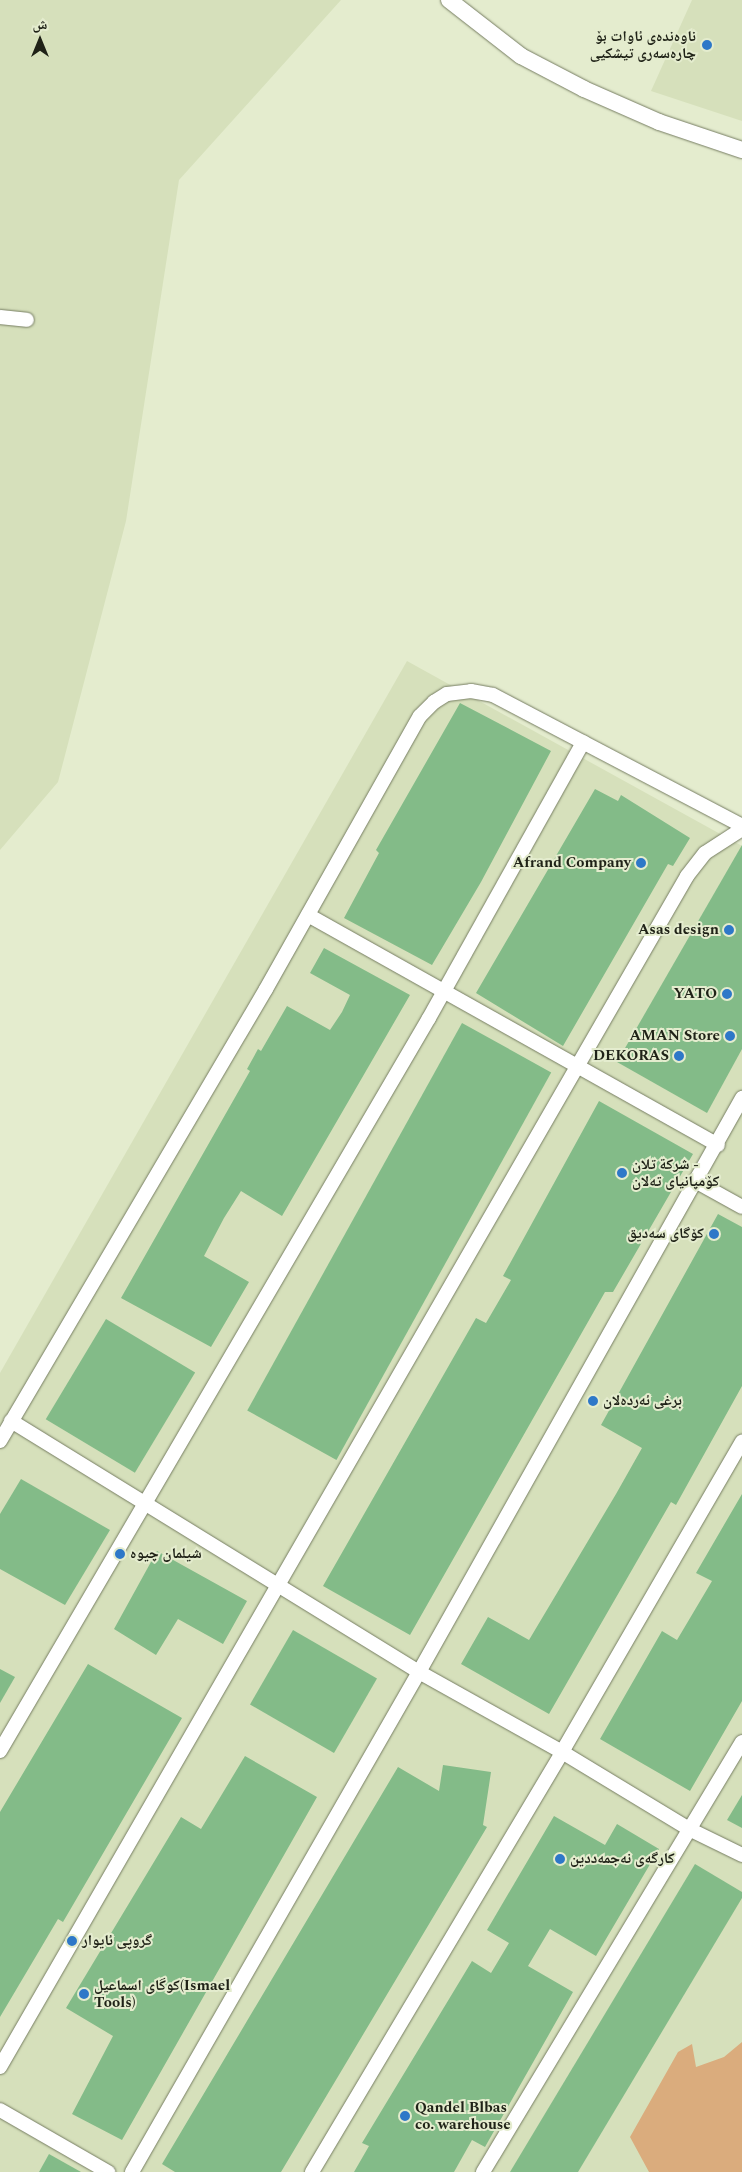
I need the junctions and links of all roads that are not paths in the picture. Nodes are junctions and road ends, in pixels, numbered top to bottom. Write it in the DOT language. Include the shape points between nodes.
graph roads {
  1 [pos="449,0"];
  2 [pos="742,150"];
  3 [pos="0,317"];
  4 [pos="26,320"];
  5 [pos="582,742"];
  6 [pos="742,827"];
  7 [pos="308,915"];
  8 [pos="444,991"];
  9 [pos="578,1067"];
  10 [pos="742,1098"];
  11 [pos="718,1145"];
  12 [pos="697,1182"];
  13 [pos="742,1206"];
  14 [pos="11,1421"];
  15 [pos="0,1441"];
  16 [pos="742,1441"];
  17 [pos="145,1504"];
  18 [pos="278,1586"];
  19 [pos="419,1672"];
  20 [pos="742,1742"];
  21 [pos="0,1751"];
  22 [pos="562,1752"];
  23 [pos="691,1830"];
  24 [pos="742,1855"];
  25 [pos="0,2067"];
  26 [pos="0,2110"];
  27 [pos="108,2172"];
  28 [pos="132,2172"];
  29 [pos="312,2172"];
  30 [pos="483,2172"];
  1 -- 2 [label="street" via="521,56 584,89 659,122"];
  3 -- 4 [label="street"];
  5 -- 6 [label="street"];
  5 -- 7 [label="street" via="493,695 471,691 446,694 420,716"];
  5 -- 8 [label="street"];
  6 -- 9 [label="street" via="705,853 687,876"];
  7 -- 8 [label="street"];
  7 -- 14 [label="street"];
  8 -- 9 [label="street"];
  8 -- 17 [label="street"];
  9 -- 11 [label="street"];
  9 -- 18 [label="street"];
  10 -- 11 [label="street"];
  11 -- 12 [label="street"];
  12 -- 13 [label="street"];
  12 -- 19 [label="street"];
  14 -- 15 [label="street"];
  14 -- 17 [label="street"];
  16 -- 22 [label="street"];
  17 -- 18 [label="street"];
  17 -- 21 [label="street"];
  18 -- 19 [label="street"];
  18 -- 25 [label="street"];
  19 -- 22 [label="street"];
  19 -- 28 [label="street"];
  20 -- 23 [label="street"];
  22 -- 23 [label="street"];
  22 -- 29 [label="street"];
  23 -- 24 [label="street"];
  23 -- 30 [label="street"];
  26 -- 27 [label="street"];
}
